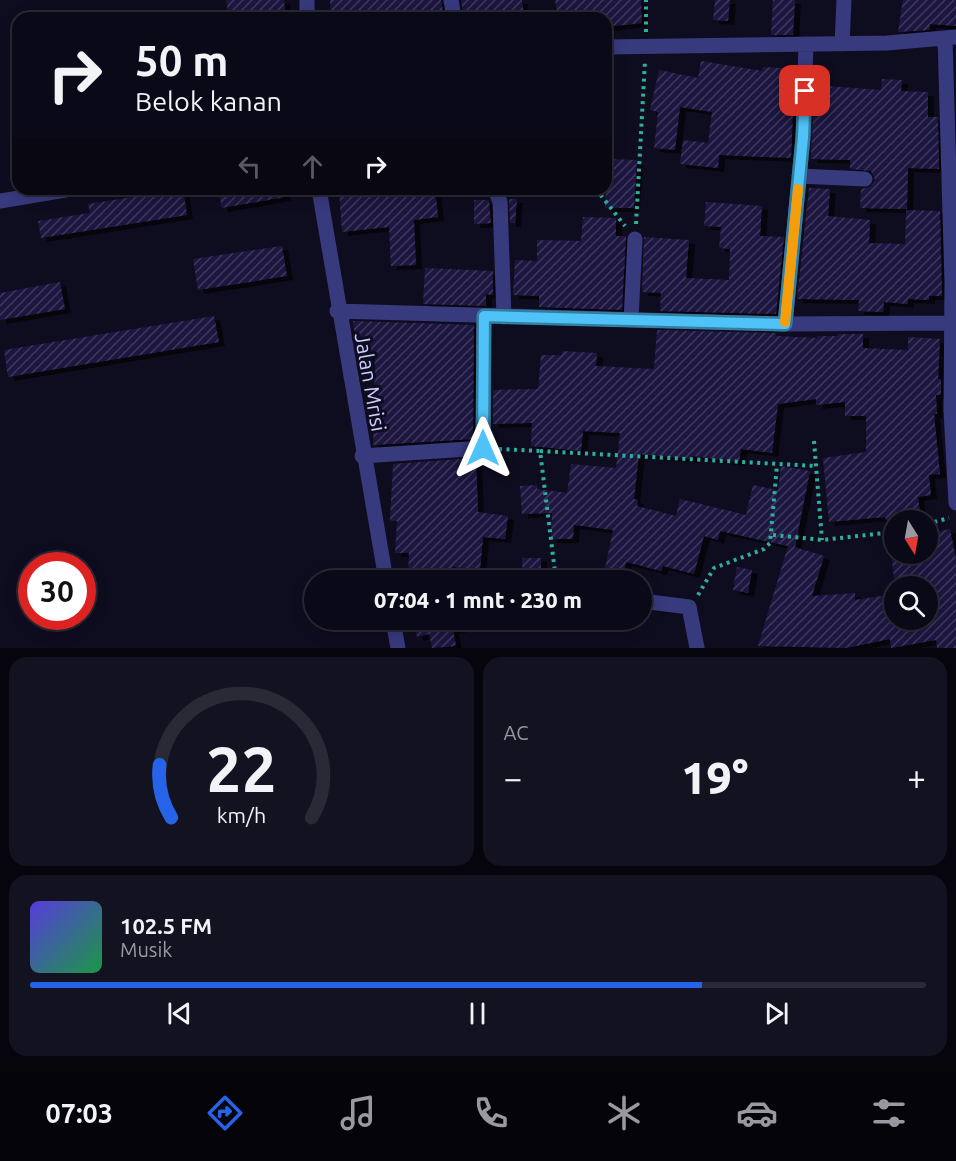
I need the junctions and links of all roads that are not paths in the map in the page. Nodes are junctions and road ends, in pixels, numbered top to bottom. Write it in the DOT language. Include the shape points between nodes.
graph roads {
  1 [pos="844,0"];
  2 [pos="951,38"];
  3 [pos="806,44"];
  4 [pos="842,44"];
  5 [pos="612,47"];
  6 [pos="799,176"];
  7 [pos="865,178"];
  8 [pos="36,195"];
  9 [pos="320,195"];
  10 [pos="497,195"];
  11 [pos="0,201"];
  12 [pos="635,239"];
  13 [pos="954,283"];
  14 [pos="338,311"];
  15 [pos="484,316"];
  16 [pos="504,317"];
  17 [pos="631,320"];
  18 [pos="950,323"];
  19 [pos="785,324"];
  20 [pos="362,456"];
  21 [pos="956,504"];
  22 [pos="384,570"];
  23 [pos="652,602"];
  24 [pos="395,630"];
  25 [pos="398,648"];
  26 [pos="697,648"];
  1 -- 4 [label="street"];
  2 -- 4 [label="street"];
  2 -- 13 [label="street"];
  3 -- 4 [label="street"];
  3 -- 5 [label="street"];
  3 -- 6 [label="street"];
  6 -- 7 [label="street"];
  6 -- 19 [label="street"];
  8 -- 11 [label="street"];
  9 -- 14 [label="street, Jalan Mrisi"];
  10 -- 16 [label="street"];
  12 -- 17 [label="street"];
  13 -- 18 [label="street"];
  14 -- 15 [label="street"];
  14 -- 20 [label="street, Jalan Mrisi"];
  15 -- 16 [label="street"];
  15 -- 20 [label="street" via="483,448"];
  16 -- 17 [label="street"];
  17 -- 19 [label="street"];
  18 -- 19 [label="street"];
  18 -- 21 [label="street"];
  20 -- 22 [label="street, Jalan Mrisi"];
  23 -- 26 [label="street" via="689,607"];
  24 -- 25 [label="street"];
}
